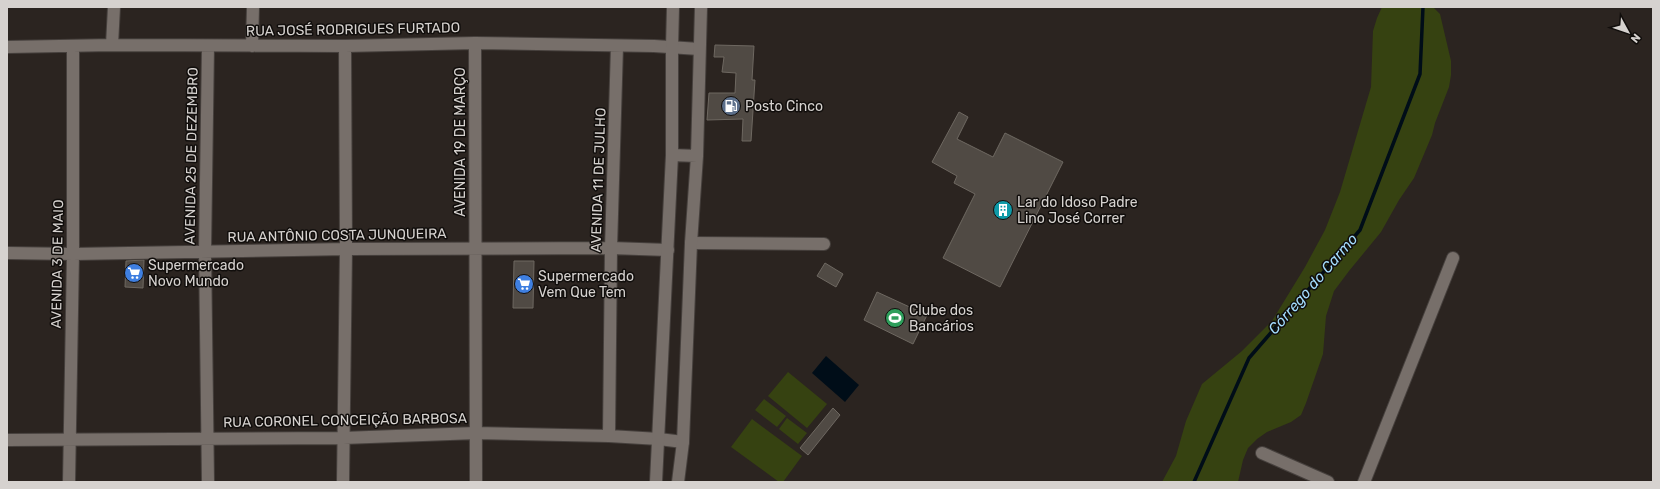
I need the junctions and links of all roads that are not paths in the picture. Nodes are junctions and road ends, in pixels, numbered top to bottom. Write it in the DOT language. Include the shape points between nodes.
graph roads {
  1 [pos="114,7"];
  2 [pos="253,7"];
  3 [pos="673,7"];
  4 [pos="701,7"];
  5 [pos="475,43"];
  6 [pos="112,45"];
  7 [pos="73,46"];
  8 [pos="208,46"];
  9 [pos="252,46"];
  10 [pos="345,46"];
  11 [pos="617,46"];
  12 [pos="7,47"];
  13 [pos="672,48"];
  14 [pos="699,49"];
  15 [pos="672,154"];
  16 [pos="697,156"];
  17 [pos="691,243"];
  18 [pos="824,244"];
  19 [pos="611,248"];
  20 [pos="346,249"];
  21 [pos="475,249"];
  22 [pos="668,250"];
  23 [pos="205,251"];
  24 [pos="7,253"];
  25 [pos="73,254"];
  26 [pos="1453,258"];
  27 [pos="476,433"];
  28 [pos="609,436"];
  29 [pos="209,438"];
  30 [pos="343,438"];
  31 [pos="659,439"];
  32 [pos="7,440"];
  33 [pos="68,440"];
  34 [pos="683,442"];
  35 [pos="1262,453"];
  36 [pos="69,482"];
  37 [pos="208,482"];
  38 [pos="343,482"];
  39 [pos="476,482"];
  40 [pos="656,482"];
  41 [pos="678,482"];
  42 [pos="1328,482"];
  43 [pos="1364,482"];
  1 -- 6 [label="street"];
  2 -- 9 [label="street"];
  3 -- 13 [label="street"];
  4 -- 14 [label="street"];
  5 -- 10 [label="street, RUA JOSÉ RODRIGUES FURTADO"];
  5 -- 11 [label="street, RUA JOSÉ RODRIGUES FURTADO"];
  5 -- 21 [label="street, AVENIDA 19 DE MARÇO"];
  6 -- 7 [label="street, RUA JOSÉ RODRIGUES FURTADO"];
  6 -- 8 [label="street, RUA JOSÉ RODRIGUES FURTADO"];
  7 -- 12 [label="street, RUA JOSÉ RODRIGUES FURTADO"];
  7 -- 25 [label="street, AVENIDA 3 DE MAIO"];
  8 -- 9 [label="street, RUA JOSÉ RODRIGUES FURTADO"];
  8 -- 23 [label="street, AVENIDA 25 DE DEZEMBRO"];
  9 -- 10 [label="street, RUA JOSÉ RODRIGUES FURTADO"];
  10 -- 20 [label="street"];
  11 -- 13 [label="street, RUA JOSÉ RODRIGUES FURTADO"];
  11 -- 19 [label="street, AVENIDA 11 DE JULHO"];
  13 -- 14 [label="street, RUA JOSÉ RODRIGUES FURTADO"];
  13 -- 15 [label="street"];
  14 -- 16 [label="street"];
  15 -- 16 [label="street"];
  15 -- 22 [label="street"];
  16 -- 17 [label="street"];
  17 -- 18 [label="street"];
  17 -- 34 [label="street"];
  19 -- 21 [label="street, RUA ANTÔNIO COSTA JUNQUEIRA"];
  19 -- 22 [label="street, RUA ANTÔNIO COSTA JUNQUEIRA"];
  19 -- 28 [label="street, AVENIDA 11 DE JULHO"];
  20 -- 21 [label="street, RUA ANTÔNIO COSTA JUNQUEIRA"];
  20 -- 23 [label="street, RUA ANTÔNIO COSTA JUNQUEIRA"];
  20 -- 30 [label="street"];
  21 -- 27 [label="street, AVENIDA 19 DE MARÇO"];
  22 -- 31 [label="street"];
  23 -- 25 [label="street, RUA ANTÔNIO COSTA JUNQUEIRA"];
  23 -- 29 [label="street, AVENIDA 25 DE DEZEMBRO"];
  24 -- 25 [label="street, RUA ANTÔNIO COSTA JUNQUEIRA"];
  25 -- 33 [label="street, AVENIDA 3 DE MAIO"];
  26 -- 43 [label="street"];
  27 -- 28 [label="street, RUA CORONEL CONCEIÇÃO BARBOSA"];
  27 -- 30 [label="street, RUA CORONEL CONCEIÇÃO BARBOSA"];
  27 -- 39 [label="street, AVENIDA 19 DE MARÇO"];
  28 -- 31 [label="street, RUA CORONEL CONCEIÇÃO BARBOSA"];
  29 -- 30 [label="street, RUA CORONEL CONCEIÇÃO BARBOSA"];
  29 -- 33 [label="street, RUA CORONEL CONCEIÇÃO BARBOSA"];
  29 -- 37 [label="street, AVENIDA 25 DE DEZEMBRO"];
  30 -- 38 [label="street"];
  31 -- 34 [label="street, RUA CORONEL CONCEIÇÃO BARBOSA"];
  31 -- 40 [label="street"];
  32 -- 33 [label="street, RUA CORONEL CONCEIÇÃO BARBOSA"];
  33 -- 36 [label="street, AVENIDA 3 DE MAIO"];
  34 -- 41 [label="street"];
  35 -- 42 [label="street"];
}
